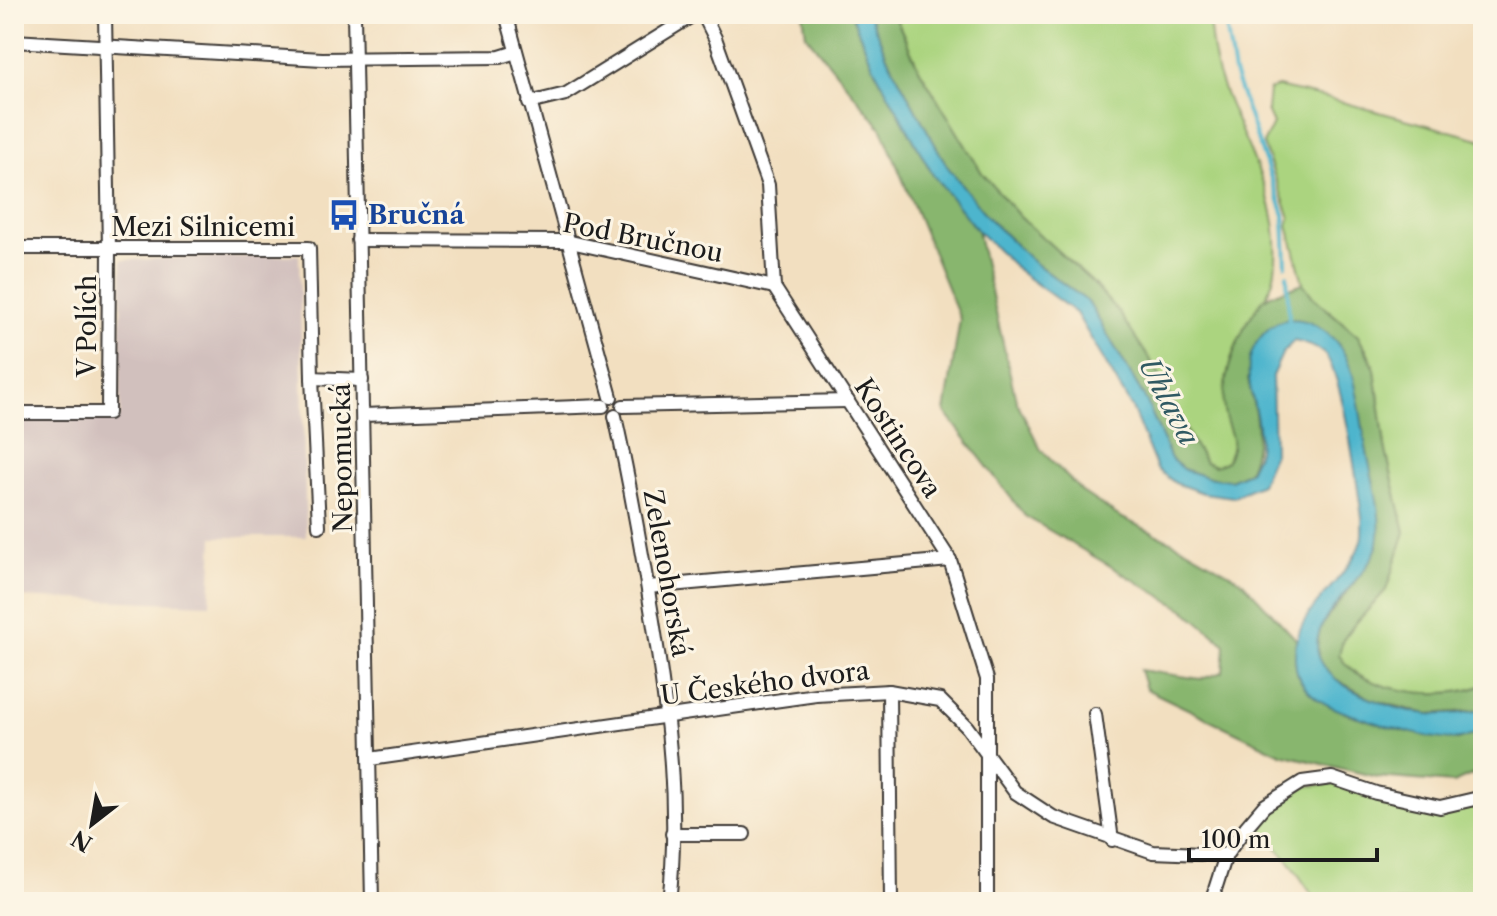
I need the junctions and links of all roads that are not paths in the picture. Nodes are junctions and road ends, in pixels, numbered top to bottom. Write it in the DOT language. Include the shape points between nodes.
graph roads {
  1 [pos="105,14"];
  2 [pos="354,14"];
  3 [pos="506,14"];
  4 [pos="695,14"];
  5 [pos="703,14"];
  6 [pos="14,41"];
  7 [pos="106,47"];
  8 [pos="516,52"];
  9 [pos="355,60"];
  10 [pos="529,103"];
  11 [pos="358,240"];
  12 [pos="566,241"];
  13 [pos="14,248"];
  14 [pos="109,249"];
  15 [pos="774,287"];
  16 [pos="312,378"];
  17 [pos="362,380"];
  18 [pos="607,401"];
  19 [pos="848,401"];
  20 [pos="619,411"];
  21 [pos="14,413"];
  22 [pos="363,415"];
  23 [pos="319,526"];
  24 [pos="950,560"];
  25 [pos="648,587"];
  26 [pos="889,691"];
  27 [pos="1095,714"];
  28 [pos="669,716"];
  29 [pos="987,756"];
  30 [pos="370,759"];
  31 [pos="1483,797"];
  32 [pos="672,834"];
  33 [pos="744,834"];
  34 [pos="1112,840"];
  35 [pos="1226,855"];
  36 [pos="372,902"];
  37 [pos="669,902"];
  38 [pos="891,902"];
  39 [pos="987,902"];
  40 [pos="1211,902"];
  1 -- 7 [label="street, V Polích"];
  2 -- 9 [label="street, Nepomucká"];
  3 -- 8 [label="street"];
  4 -- 10 [label="street" via="566,94"];
  5 -- 15 [label="street, Kostincova" via="768,185"];
  6 -- 7 [label="street"];
  7 -- 9 [label="street"];
  7 -- 14 [label="street, V Polích"];
  8 -- 9 [label="street" via="500,57"];
  8 -- 10 [label="street"];
  9 -- 11 [label="street, Nepomucká"];
  10 -- 12 [label="street"];
  11 -- 12 [label="street, Pod Bručnou"];
  11 -- 17 [label="street, Nepomucká"];
  12 -- 15 [label="street, Pod Bručnou"];
  12 -- 18 [label="street"];
  13 -- 14 [label="street, Mezi Silnicemi"];
  14 -- 16 [label="street, Mezi Silnicemi" via="309,248"];
  14 -- 21 [label="street, V Polích" via="108,413"];
  15 -- 19 [label="street, Kostincova"];
  16 -- 17 [label="street"];
  16 -- 23 [label="street"];
  17 -- 22 [label="street, Nepomucká"];
  18 -- 20 [label="street" via="620,398"];
  18 -- 22 [label="street"];
  19 -- 20 [label="street"];
  19 -- 24 [label="street, Kostincova"];
  20 -- 25 [label="street, Zelenohorská"];
  22 -- 30 [label="street, Nepomucká"];
  24 -- 25 [label="street"];
  24 -- 29 [label="street, Kostincova" via="987,679"];
  25 -- 28 [label="street, Zelenohorská"];
  26 -- 28 [label="street, U Českého dvora" via="816,695"];
  26 -- 29 [label="street, U Českého dvora" via="940,700"];
  26 -- 38 [label="street"];
  27 -- 34 [label="street"];
  28 -- 30 [label="street, U Českého dvora"];
  28 -- 32 [label="street, Zelenohorská"];
  29 -- 34 [label="street, U Českého dvora" via="1015,792 1053,817"];
  29 -- 39 [label="street, Kostincova"];
  30 -- 36 [label="street, Nepomucká"];
  31 -- 35 [label="street" via="1440,807 1332,778 1302,782 1264,806"];
  32 -- 33 [label="street"];
  32 -- 37 [label="street, Zelenohorská"];
  34 -- 35 [label="street, U Českého dvora" via="1153,852"];
  35 -- 40 [label="street"];
}
